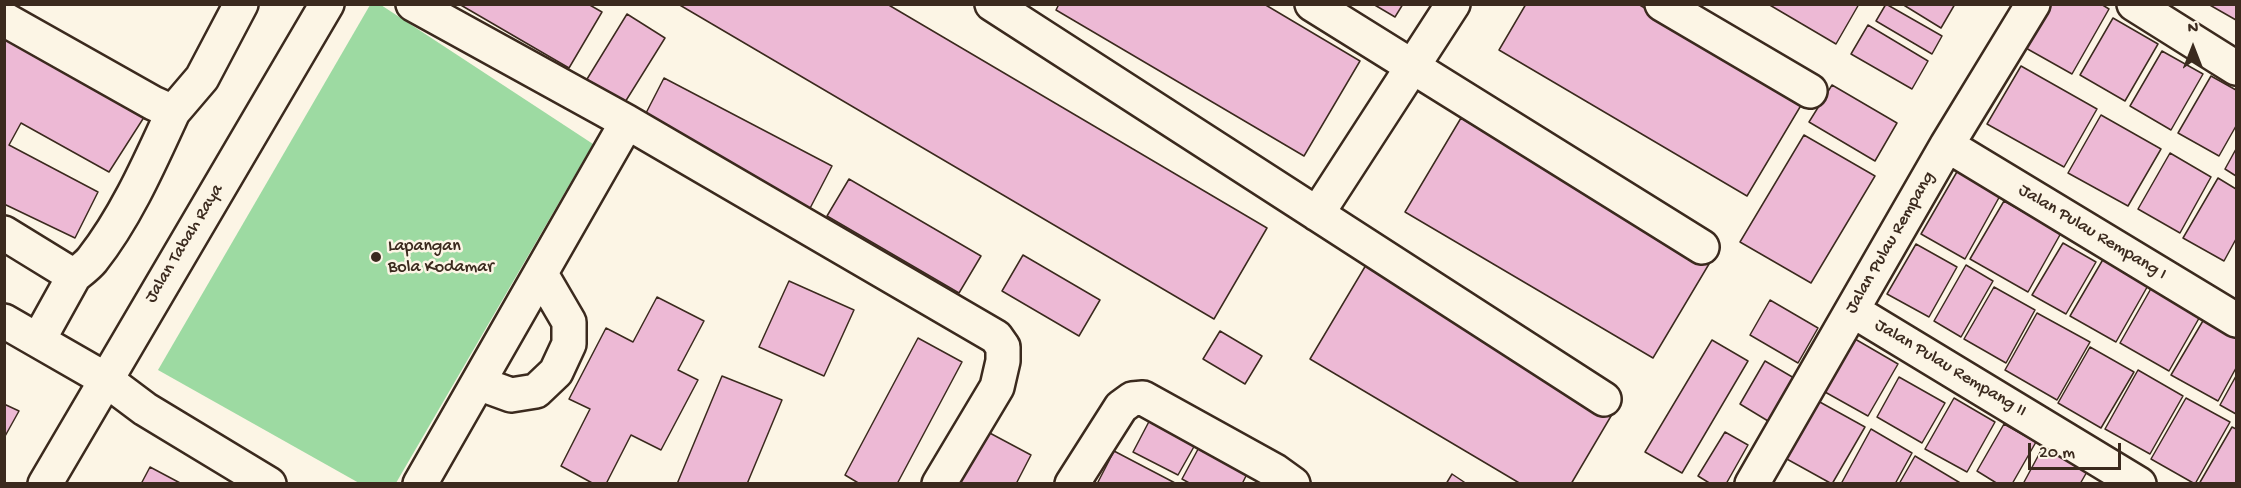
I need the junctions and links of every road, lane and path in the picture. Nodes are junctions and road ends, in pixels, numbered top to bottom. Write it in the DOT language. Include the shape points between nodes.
graph roads {
  1 [pos="241,4"];
  2 [pos="327,4"];
  3 [pos="412,4"];
  4 [pos="992,4"];
  5 [pos="1312,4"];
  6 [pos="1453,4"];
  7 [pos="1662,4"];
  8 [pos="2033,4"];
  9 [pos="2134,4"];
  10 [pos="4,20"];
  11 [pos="1413,66"];
  12 [pos="2236,68"];
  13 [pos="1810,91"];
  14 [pos="173,112"];
  15 [pos="627,122"];
  16 [pos="1947,145"];
  17 [pos="1317,214"];
  18 [pos="4,233"];
  19 [pos="1702,247"];
  20 [pos="541,274"];
  21 [pos="74,276"];
  22 [pos="1852,310"];
  23 [pos="2236,320"];
  24 [pos="4,321"];
  25 [pos="39,339"];
  26 [pos="105,379"];
  27 [pos="478,383"];
  28 [pos="1604,399"];
  29 [pos="1278,479"];
  30 [pos="1758,481"];
  31 [pos="45,483"];
  32 [pos="269,483"];
  33 [pos="420,483"];
  34 [pos="939,483"];
  35 [pos="1072,483"];
  36 [pos="2139,483"];
  1 -- 14 [label="street" via="202,78"];
  2 -- 26 [label="street, Jalan Tabah Raya"];
  3 -- 15 [label="street"];
  4 -- 17 [label="street"];
  5 -- 11 [label="street"];
  6 -- 11 [label="street"];
  7 -- 13 [label="street"];
  8 -- 16 [label="street, Jalan Pulau Rempang"];
  9 -- 12 [label="street"];
  10 -- 14 [label="street"];
  11 -- 17 [label="street"];
  11 -- 19 [label="street"];
  14 -- 21 [label="street" via="119,218 90,262"];
  15 -- 20 [label="street"];
  15 -- 34 [label="street" via="996,337 1003,347 998,387"];
  16 -- 22 [label="street, Jalan Pulau Rempang"];
  16 -- 23 [label="street, Jalan Pulau Rempang I"];
  17 -- 28 [label="street"];
  18 -- 21 [label="street"];
  20 -- 27 [label="street"];
  20 -- 27 [label="street" via="568,322 569,344 556,372 536,391 511,395"];
  21 -- 25 [label="street"];
  22 -- 30 [label="street, Jalan Pulau Rempang"];
  22 -- 36 [label="street, Jalan Pulau Rempang II"];
  24 -- 25 [label="street"];
  25 -- 26 [label="street"];
  26 -- 31 [label="street, Jalan Tabah Raya"];
  26 -- 32 [label="street" via="145,409"];
  27 -- 33 [label="street"];
  29 -- 35 [label="street" via="1143,398 1132,399 1121,407"];
}
